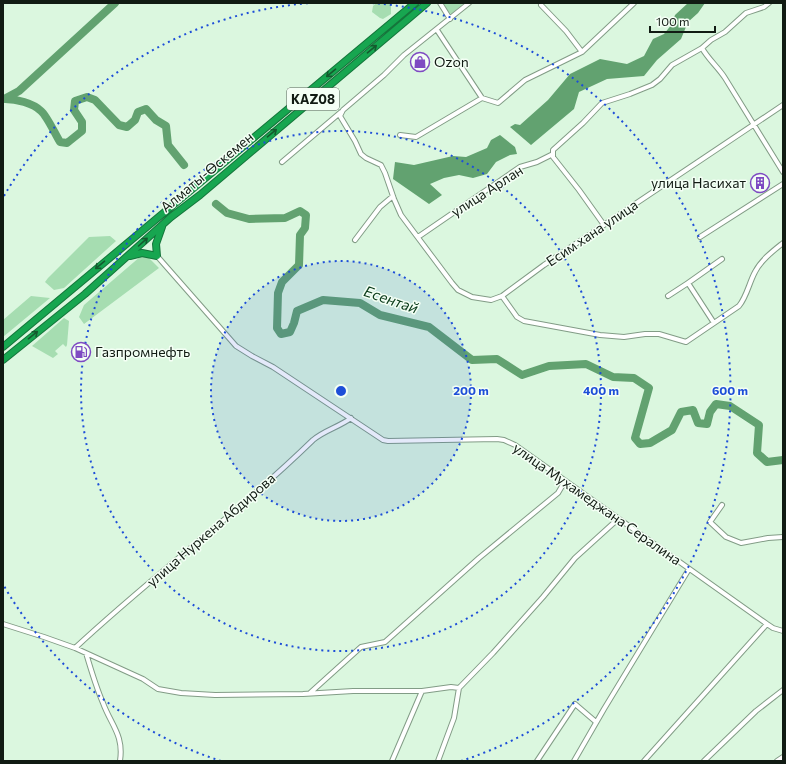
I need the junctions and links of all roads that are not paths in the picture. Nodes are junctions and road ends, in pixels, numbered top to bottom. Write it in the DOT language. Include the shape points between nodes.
graph roads {
  1 [pos="415,3"];
  2 [pos="427,3"];
  3 [pos="440,3"];
  4 [pos="469,3"];
  5 [pos="634,3"];
  6 [pos="769,3"];
  7 [pos="541,5"];
  8 [pos="450,19"];
  9 [pos="437,30"];
  10 [pos="702,48"];
  11 [pos="582,52"];
  12 [pos="482,98"];
  13 [pos="783,105"];
  14 [pos="343,110"];
  15 [pos="754,125"];
  16 [pos="400,135"];
  17 [pos="553,154"];
  18 [pos="282,162"];
  19 [pos="783,172"];
  20 [pos="783,184"];
  21 [pos="393,196"];
  22 [pos="163,224"];
  23 [pos="604,225"];
  24 [pos="418,237"];
  25 [pos="700,237"];
  26 [pos="355,240"];
  27 [pos="783,243"];
  28 [pos="157,256"];
  29 [pos="124,259"];
  30 [pos="722,259"];
  31 [pos="688,283"];
  32 [pos="502,296"];
  33 [pos="668,296"];
  34 [pos="714,323"];
  35 [pos="3,347"];
  36 [pos="3,360"];
  37 [pos="351,418"];
  38 [pos="565,481"];
  39 [pos="722,505"];
  40 [pos="618,519"];
  41 [pos="783,537"];
  42 [pos="690,569"];
  43 [pos="3,624"];
  44 [pos="767,624"];
  45 [pos="783,631"];
  46 [pos="75,648"];
  47 [pos="86,653"];
  48 [pos="459,688"];
  49 [pos="783,690"];
  50 [pos="422,692"];
  51 [pos="310,693"];
  52 [pos="596,722"];
  53 [pos="783,757"];
  54 [pos="120,761"];
  55 [pos="392,761"];
  56 [pos="438,761"];
  57 [pos="537,761"];
  58 [pos="574,761"];
  59 [pos="644,761"];
  60 [pos="704,761"];
  61 [pos="777,761"];
  1 -- 35 [label="highway, Алматы-Өскемен / KAZ08, one-way"];
  22 -- 2 [label="highway, Алматы-Өскемен / KAZ08, one-way"];
  3 -- 8 [label="street"];
  4 -- 8 [label="street"];
  5 -- 11 [label="street"];
  6 -- 10 [label="street, улица Арлан" via="746,13"];
  7 -- 11 [label="street"];
  8 -- 9 [label="street"];
  9 -- 12 [label="street"];
  9 -- 14 [label="street" via="404,55"];
  10 -- 15 [label="street" via="718,68"];
  10 -- 17 [label="street, улица Арлан" via="672,65 652,85 602,103 552,150"];
  11 -- 12 [label="street" via="524,80 498,103"];
  12 -- 16 [label="street" via="416,137"];
  13 -- 15 [label="street, Есим хана улица"];
  14 -- 18 [label="street"];
  14 -- 21 [label="street" via="340,116 361,154 381,165"];
  15 -- 19 [label="street"];
  15 -- 23 [label="street, Есим хана улица"];
  17 -- 23 [label="street"];
  17 -- 24 [label="street, улица Арлан" via="520,167"];
  20 -- 25 [label="street"];
  21 -- 24 [label="street" via="401,215"];
  21 -- 26 [label="street" via="380,207"];
  22 -- 28 [label="highway" via="156,244"];
  29 -- 22 [label="highway, Алматы-Өскемен / KAZ08, one-way"];
  23 -- 32 [label="street, Есим хана улица"];
  24 -- 32 [label="street" via="458,290 483,299 492,300"];
  27 -- 34 [label="street" via="771,252 755,271 739,306"];
  28 -- 29 [label="highway" via="142,253"];
  28 -- 37 [label="street, улица Мухамеджана Сералина" via="236,346"];
  36 -- 29 [label="highway, Алматы-Өскемен / KAZ08, one-way"];
  30 -- 31 [label="street"];
  31 -- 33 [label="street"];
  31 -- 34 [label="street"];
  32 -- 34 [label="street" via="517,317 524,321 600,335 624,337 658,334 686,342"];
  37 -- 38 [label="street, улица Мухамеджана Сералина" via="388,442 504,440"];
  37 -- 46 [label="street, улица Нуркена Абдирова" via="313,440"];
  38 -- 40 [label="street, улица Мухамеджана Сералина"];
  38 -- 51 [label="street" via="558,492 385,642 361,647"];
  39 -- 41 [label="street" via="710,522 726,537 740,543"];
  40 -- 42 [label="street, улица Мухамеджана Сералина"];
  40 -- 48 [label="street" via="575,558 493,653"];
  42 -- 44 [label="street, улица Мухамеджана Сералина"];
  42 -- 52 [label="street"];
  43 -- 46 [label="street"];
  44 -- 45 [label="street, улица Мухамеджана Сералина"];
  44 -- 59 [label="street"];
  46 -- 47 [label="street"];
  47 -- 51 [label="street" via="158,688 181,693"];
  47 -- 54 [label="street" via="103,704 119,736"];
  48 -- 50 [label="street"];
  48 -- 56 [label="street" via="454,718"];
  49 -- 60 [label="street" via="756,711"];
  50 -- 51 [label="street"];
  50 -- 55 [label="street"];
  52 -- 57 [label="street" via="575,704"];
  52 -- 58 [label="street"];
  53 -- 61 [label="street"];
}
